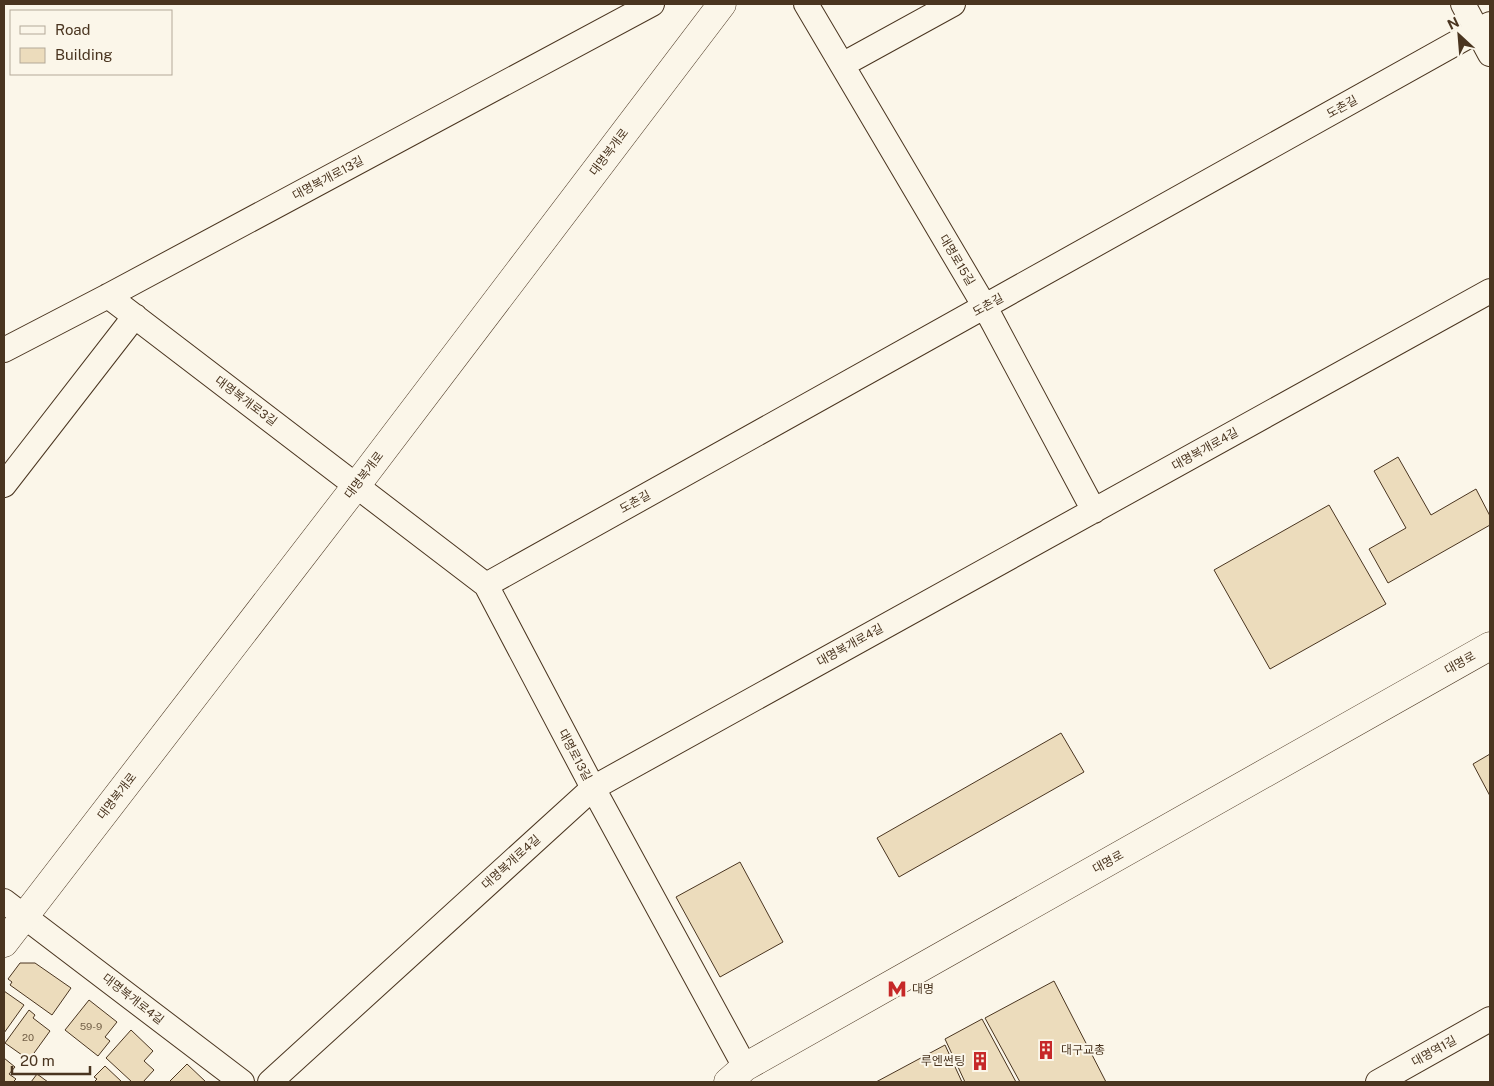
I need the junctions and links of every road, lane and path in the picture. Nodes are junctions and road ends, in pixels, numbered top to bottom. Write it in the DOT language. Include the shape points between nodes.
graph roads {
  1 [pos="652,4"];
  2 [pos="722,4"];
  3 [pos="806,4"];
  4 [pos="953,4"];
  5 [pos="1462,4"];
  6 [pos="1484,27"];
  7 [pos="1490,54"];
  8 [pos="842,65"];
  9 [pos="1490,291"];
  10 [pos="108,296"];
  11 [pos="984,307"];
  12 [pos="135,316"];
  13 [pos="4,350"];
  14 [pos="4,485"];
  15 [pos="356,486"];
  16 [pos="1094,511"];
  17 [pos="486,585"];
  18 [pos="1490,646"];
  19 [pos="593,788"];
  20 [pos="14,908"];
  21 [pos="4,943"];
  22 [pos="1490,1019"];
  23 [pos="742,1077"];
  24 [pos="242,1082"];
  25 [pos="270,1082"];
  26 [pos="1378,1082"];
  1 -- 10 [label="street, 대명복개로13길"];
  2 -- 15 [label="main road, 대명복개로"];
  3 -- 8 [label="street, 대명로15길"];
  4 -- 8 [label="street"];
  5 -- 6 [label="street"];
  6 -- 7 [label="street"];
  6 -- 11 [label="street, 도촌길"];
  8 -- 11 [label="street, 대명로15길"];
  9 -- 16 [label="street, 대명복개로4길"];
  10 -- 12 [label="street, 대명복개로3길"];
  10 -- 13 [label="street, 대명복개로13길"];
  11 -- 16 [label="street, 대명로15길"];
  11 -- 17 [label="street, 도촌길"];
  12 -- 14 [label="street"];
  12 -- 15 [label="street, 대명복개로3길"];
  15 -- 17 [label="street, 대명로13길"];
  15 -- 20 [label="main road, 대명복개로"];
  16 -- 19 [label="street, 대명복개로4길"];
  17 -- 19 [label="street, 대명로13길"];
  18 -- 23 [label="main road, 대명로"];
  19 -- 23 [label="street, 대명로13길"];
  19 -- 25 [label="street, 대명복개로4길"];
  20 -- 21 [label="main road, 대명복개로"];
  20 -- 24 [label="street, 대명복개로4길"];
  22 -- 26 [label="street, 대명역1길"];
}
